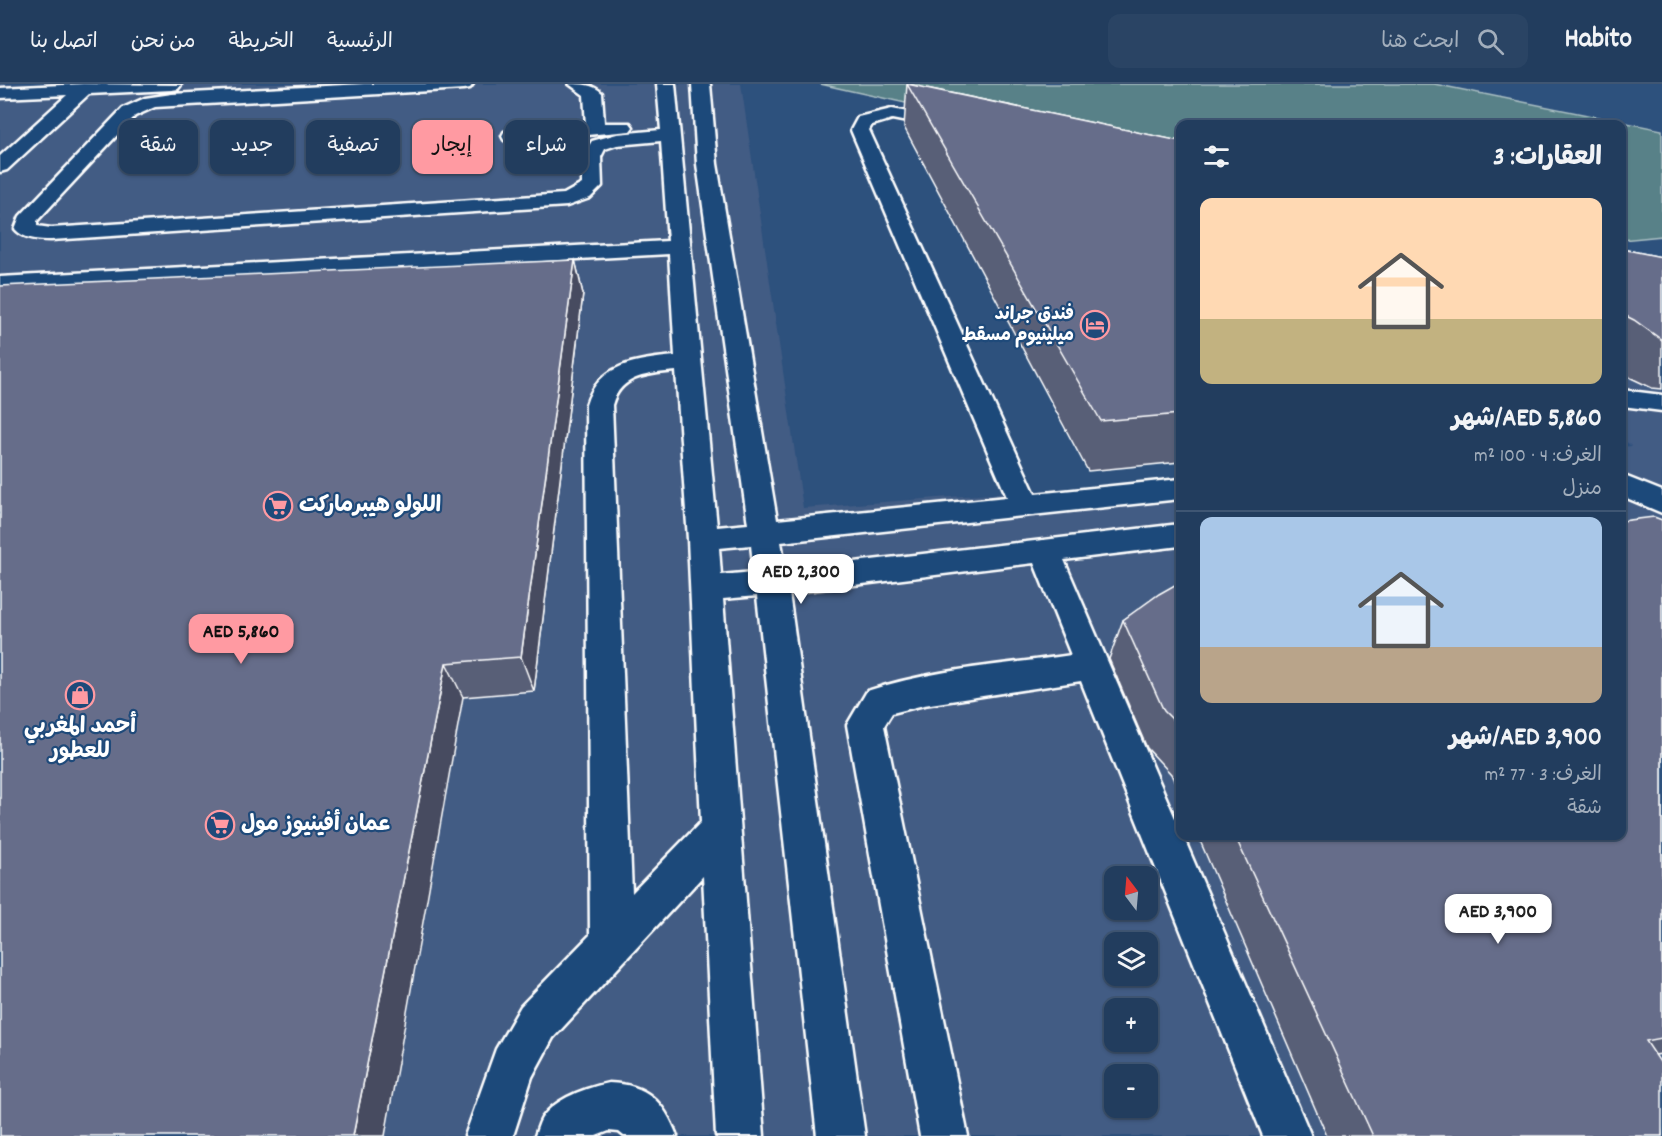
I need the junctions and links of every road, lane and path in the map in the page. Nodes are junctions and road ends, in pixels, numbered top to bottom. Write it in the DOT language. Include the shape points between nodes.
graph roads {
  1 [pos="183,84"];
  2 [pos="464,84"];
  3 [pos="578,84"];
  4 [pos="701,84"];
  5 [pos="374,86"];
  6 [pos="664,86"];
  7 [pos="84,89"];
  8 [pos="0,93"];
  9 [pos="0,104"];
  10 [pos="0,112"];
  11 [pos="595,129"];
  12 [pos="671,129"];
  13 [pos="588,130"];
  14 [pos="972,130"];
  15 [pos="0,166"];
  16 [pos="680,247"];
  17 [pos="0,284"];
  18 [pos="690,362"];
  19 [pos="1626,398"];
  20 [pos="1662,403"];
  21 [pos="1626,487"];
  22 [pos="1176,489"];
  23 [pos="1662,503"];
  24 [pos="1025,504"];
  25 [pos="764,532"];
  26 [pos="1176,535"];
  27 [pos="703,539"];
  28 [pos="1045,551"];
  29 [pos="772,583"];
  30 [pos="706,588"];
  31 [pos="1092,666"];
  32 [pos="720,830"];
  33 [pos="612,943"];
  34 [pos="489,1136"];
  35 [pos="559,1136"];
  36 [pos="653,1136"];
  37 [pos="740,1136"];
  38 [pos="842,1136"];
  39 [pos="944,1136"];
  40 [pos="1287,1136"];
  1 -- 7 [label="street"];
  2 -- 5 [label="street"];
  3 -- 11 [label="street" via="593,93"];
  4 -- 25 [label="street" via="707,164"];
  5 -- 12 [label="street" via="172,99 142,105 129,112 27,220 26,229 51,234 576,197 592,186 592,152 597,145"];
  6 -- 12 [label="street"];
  7 -- 8 [label="street"];
  7 -- 15 [label="street"];
  9 -- 10 [label="street" via="4,106"];
  11 -- 12 [label="street"];
  11 -- 13 [label="street"];
  12 -- 16 [label="street"];
  14 -- 24 [label="street" via="892,114 864,121 860,130"];
  16 -- 17 [label="street"];
  16 -- 18 [label="street"];
  18 -- 27 [label="street"];
  18 -- 33 [label="street" via="642,369 615,379 605,387 599,405"];
  19 -- 20 [label="street"];
  21 -- 23 [label="street"];
  22 -- 24 [label="street"];
  24 -- 25 [label="street"];
  25 -- 27 [label="street"];
  25 -- 29 [label="street"];
  26 -- 28 [label="street"];
  27 -- 30 [label="street"];
  28 -- 29 [label="street"];
  28 -- 31 [label="street"];
  29 -- 30 [label="street"];
  29 -- 38 [label="street"];
  30 -- 32 [label="street"];
  31 -- 39 [label="street" via="924,691 879,702 865,725"];
  31 -- 40 [label="street"];
  32 -- 33 [label="street"];
  32 -- 37 [label="street"];
  33 -- 34 [label="street" via="537,1022 513,1066"];
  35 -- 36 [label="street" via="570,1123 592,1110 616,1107 637,1113"];
}
